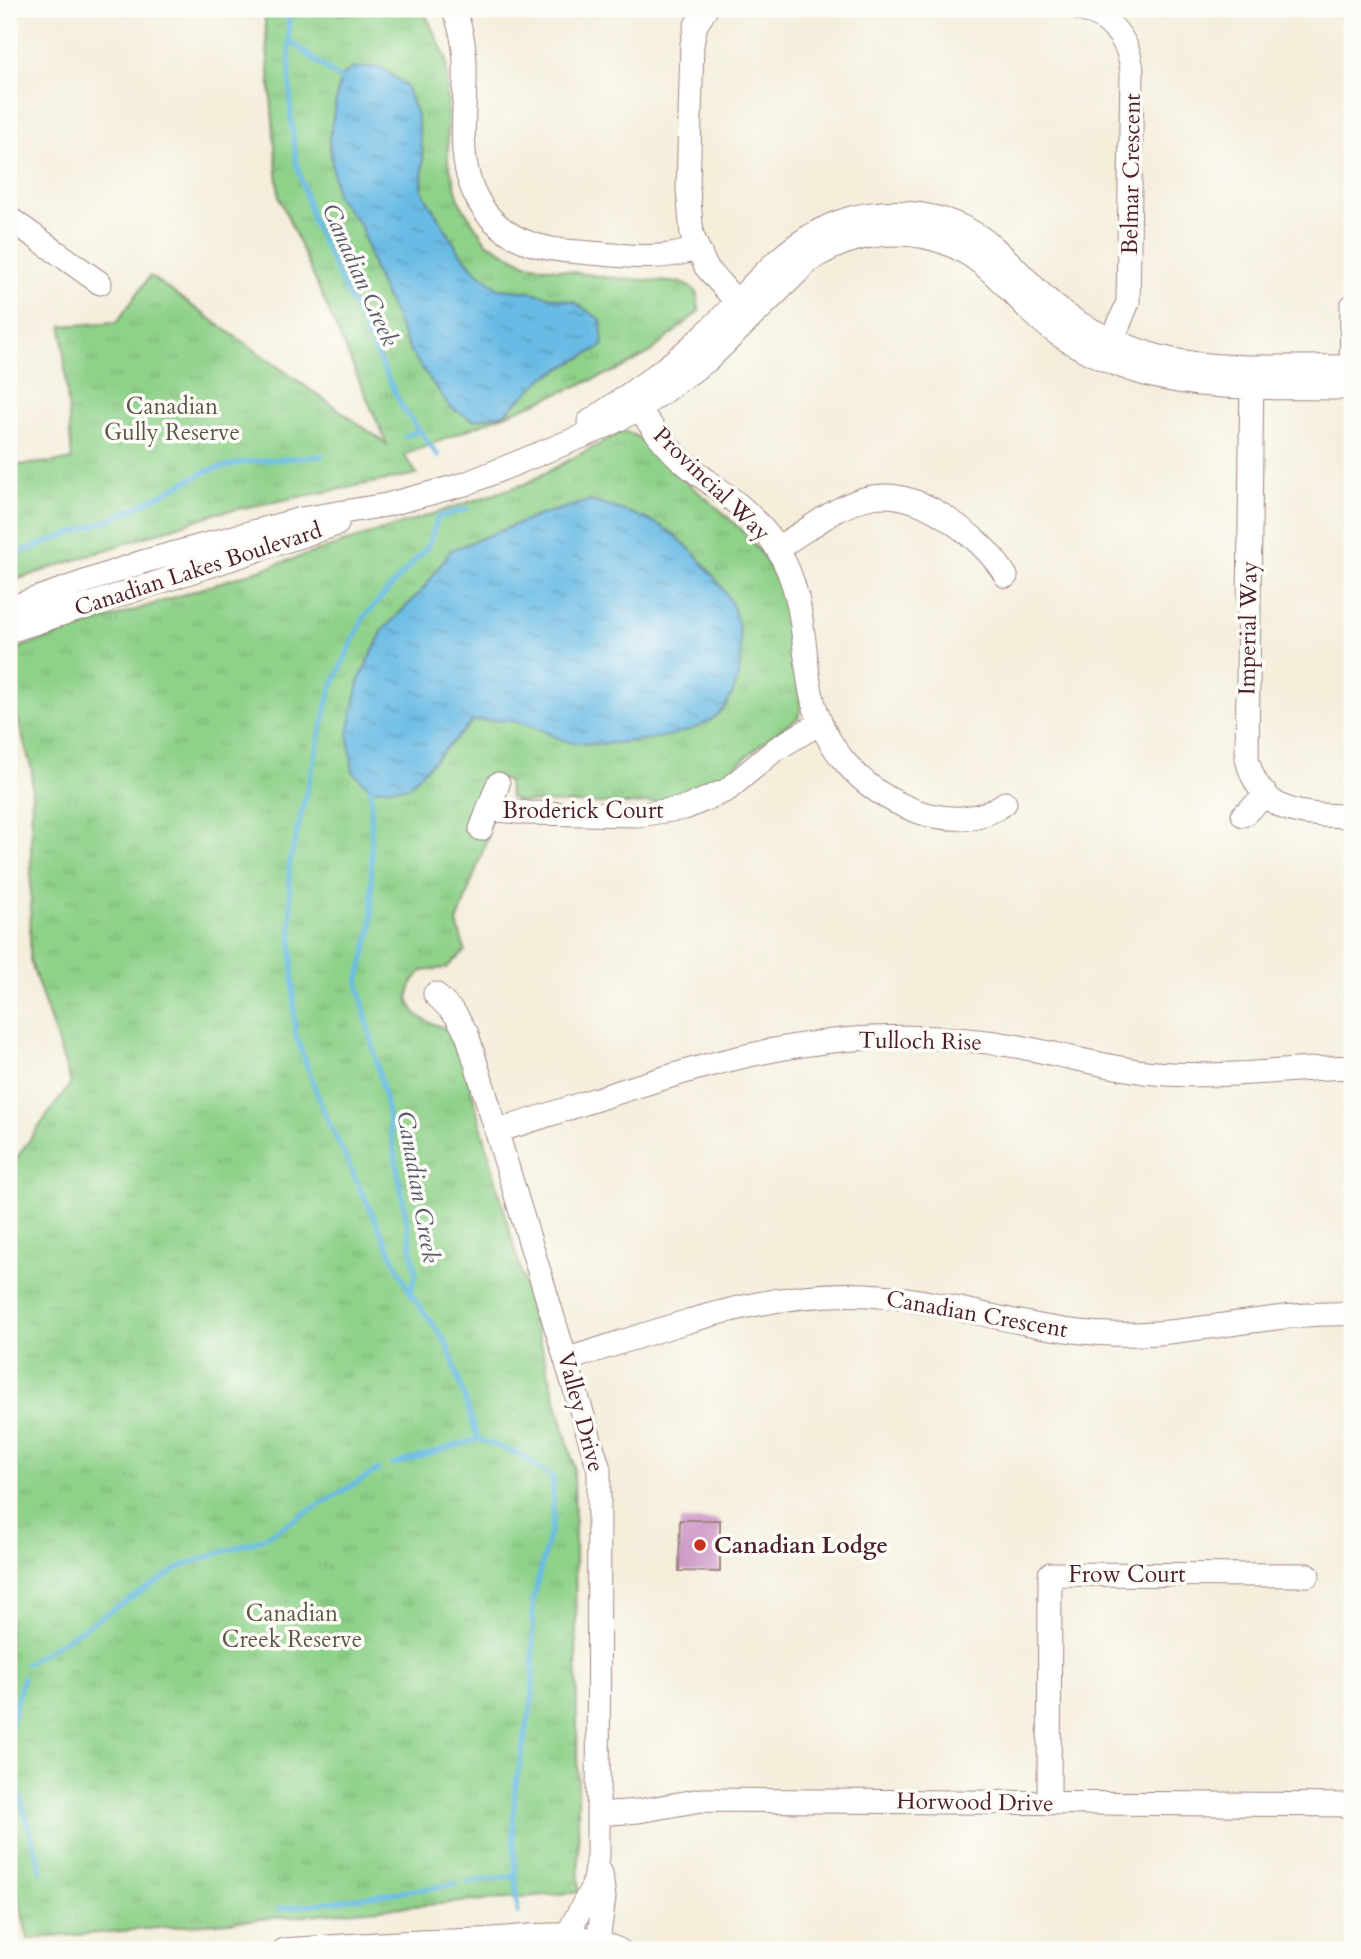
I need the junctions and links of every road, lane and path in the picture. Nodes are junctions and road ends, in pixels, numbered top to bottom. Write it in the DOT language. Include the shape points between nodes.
graph roads {
  1 [pos="453,9"];
  2 [pos="706,9"];
  3 [pos="1080,9"];
  4 [pos="9,218"];
  5 [pos="696,249"];
  6 [pos="100,283"];
  7 [pos="1352,306"];
  8 [pos="744,311"];
  9 [pos="1109,350"];
  10 [pos="1252,376"];
  11 [pos="1351,377"];
  12 [pos="634,402"];
  13 [pos="386,505"];
  14 [pos="777,548"];
  15 [pos="1006,576"];
  16 [pos="9,608"];
  17 [pos="9,631"];
  18 [pos="820,723"];
  19 [pos="498,784"];
  20 [pos="1267,795"];
  21 [pos="1004,803"];
  22 [pos="1243,815"];
  23 [pos="1352,816"];
  24 [pos="435,994"];
  25 [pos="1352,1067"];
  26 [pos="497,1131"];
  27 [pos="1352,1314"];
  28 [pos="568,1359"];
  29 [pos="1308,1575"];
  30 [pos="1049,1803"];
  31 [pos="1352,1805"];
  32 [pos="598,1814"];
  33 [pos="598,1856"];
  34 [pos="568,1933"];
  35 [pos="598,1941"];
  36 [pos="336,1948"];
  37 [pos="284,1950"];
  38 [pos="619,1950"];
  1 -- 5 [label="street" via="464,44 464,166 475,195 492,219 521,240 559,251 667,258"];
  2 -- 5 [label="street" via="692,44 688,189"];
  3 -- 9 [label="street, Belmar Crescent" via="1115,29 1132,64 1129,293 1125,315"];
  4 -- 6 [label="street"];
  5 -- 8 [label="street" via="712,276"];
  7 -- 11 [label="street"];
  8 -- 9 [label="street, Canadian Lakes Boulevard" via="827,250 865,236 910,234 941,241 974,258 1051,329"];
  8 -- 12 [label="street, Canadian Lakes Boulevard" via="708,360"];
  9 -- 10 [label="street, Canadian Lakes Boulevard"];
  10 -- 11 [label="street, Canadian Lakes Boulevard"];
  10 -- 20 [label="street, Imperial Way" via="1246,750 1250,769"];
  12 -- 13 [label="street, Canadian Lakes Boulevard" via="552,448 465,484"];
  12 -- 14 [label="street, Provincial Way" via="675,455 738,502"];
  13 -- 16 [label="street, Canadian Lakes Boulevard" via="301,519 142,562"];
  13 -- 17 [label="street, Canadian Lakes Boulevard" via="295,540"];
  14 -- 15 [label="street" via="856,501 895,494 921,503 964,530"];
  14 -- 18 [label="street, Provincial Way" via="801,608 809,682"];
  18 -- 19 [label="street, Broderick Court" via="776,749 727,790 685,808 637,815 528,813 484,819"];
  18 -- 21 [label="street, Provincial Way" via="854,773 900,805 933,816 958,818 988,813"];
  20 -- 22 [label="street"];
  20 -- 23 [label="street, Imperial Way" via="1296,813"];
  24 -- 26 [label="street, Valley Drive" via="464,1029"];
  25 -- 26 [label="street, Tulloch Rise" via="1185,1074 1118,1068 980,1042 914,1037 830,1041 723,1062"];
  26 -- 28 [label="street, Valley Drive"];
  27 -- 28 [label="street, Canadian Crescent" via="1279,1317 1173,1333 1108,1334 1016,1324 902,1298 811,1296 742,1307"];
  28 -- 32 [label="street, Valley Drive" via="600,1479"];
  29 -- 30 [label="street, Frow Court" via="1050,1574"];
  30 -- 31 [label="street, Horwood Drive"];
  30 -- 32 [label="street, Horwood Drive" via="701,1800"];
  32 -- 33 [label="street, Valley Drive"];
  33 -- 34 [label="street, Valley Drive" via="593,1886"];
  33 -- 35 [label="street, Valley Drive" via="604,1895"];
  34 -- 35 [label="street"];
  34 -- 36 [label="street"];
  35 -- 38 [label="street"];
  36 -- 37 [label="street"];
}
